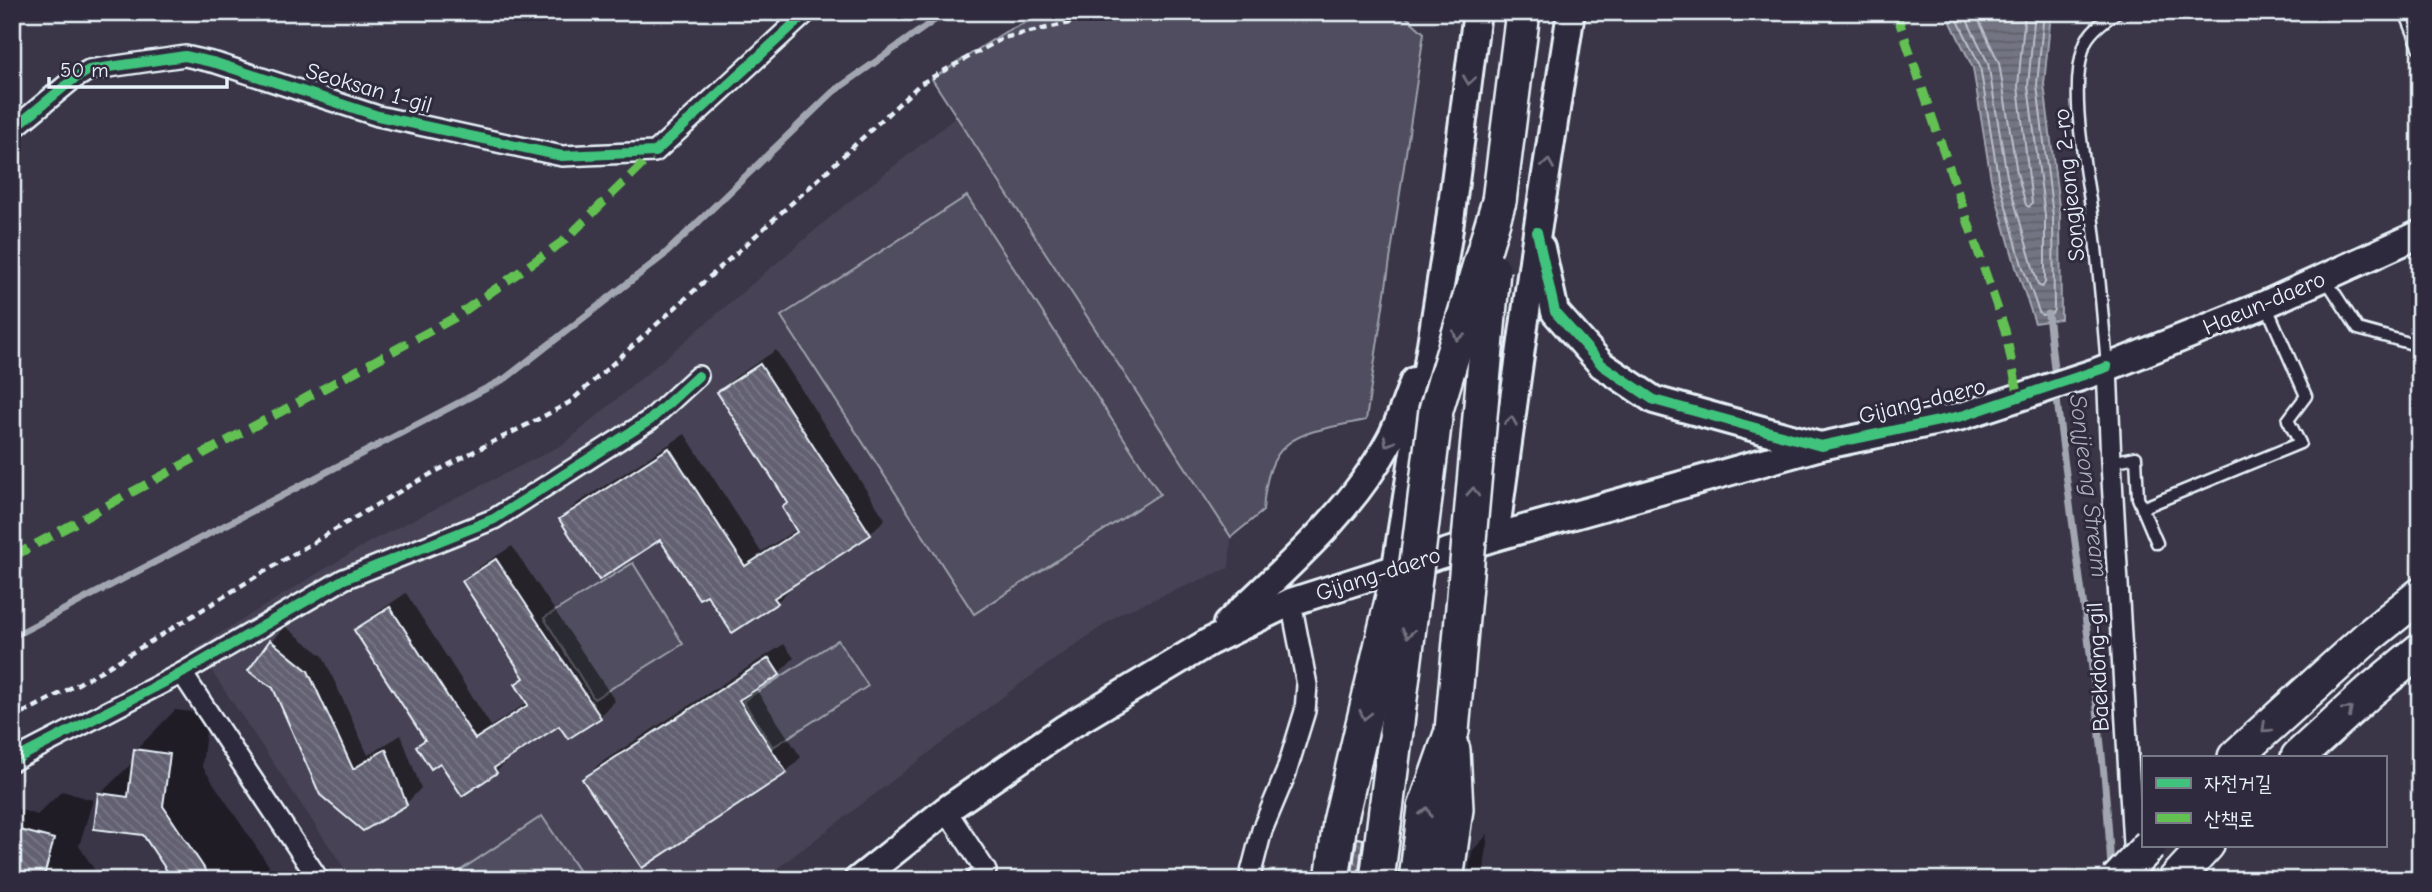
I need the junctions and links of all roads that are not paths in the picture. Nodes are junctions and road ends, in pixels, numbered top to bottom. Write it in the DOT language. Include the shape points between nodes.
graph roads {
  1 [pos="807,12"];
  2 [pos="1478,12"];
  3 [pos="1523,12"];
  4 [pos="1571,12"];
  5 [pos="2116,12"];
  6 [pos="2405,12"];
  7 [pos="2420,49"];
  8 [pos="12,130"];
  9 [pos="1499,201"];
  10 [pos="1537,232"];
  11 [pos="2420,234"];
  12 [pos="1448,236"];
  13 [pos="2325,277"];
  14 [pos="2266,304"];
  15 [pos="2420,346"];
  16 [pos="2102,369"];
  17 [pos="698,376"];
  18 [pos="2032,393"];
  19 [pos="1436,410"];
  20 [pos="1821,446"];
  21 [pos="2111,462"];
  22 [pos="2142,508"];
  23 [pos="1495,537"];
  24 [pos="2157,543"];
  25 [pos="1396,567"];
  26 [pos="2420,595"];
  27 [pos="1291,602"];
  28 [pos="1209,642"];
  29 [pos="2420,650"];
  30 [pos="182,673"];
  31 [pos="1452,731"];
  32 [pos="2236,756"];
  33 [pos="2299,756"];
  34 [pos="12,761"];
  35 [pos="946,810"];
  36 [pos="2149,846"];
  37 [pos="2206,846"];
  38 [pos="319,880"];
  39 [pos="858,880"];
  40 [pos="975,880"];
  41 [pos="1249,880"];
  42 [pos="1332,880"];
  43 [pos="1377,880"];
  44 [pos="1416,880"];
  45 [pos="1446,880"];
  46 [pos="2117,880"];
  47 [pos="2135,880"];
  48 [pos="2175,880"];
  1 -- 8 [label="street, Seoksan 1-gil" via="655,152 562,156 378,116 185,56 89,70"];
  2 -- 12 [label="main road, one-way"];
  3 -- 9 [label="highway"];
  10 -- 4 [label="main road, one-way"];
  5 -- 16 [label="lane, Songjeong 2-ro" via="2084,44 2079,72 2078,106 2094,225"];
  6 -- 7 [label="lane"];
  9 -- 19 [label="highway, one-way, bridge"];
  31 -- 9 [label="highway, one-way, bridge"];
  10 -- 20 [label="main road" via="1555,313 1602,365 1654,400"];
  23 -- 10 [label="main road, one-way"];
  11 -- 13 [label="main road, Haeun-daero"];
  12 -- 25 [label="main road"];
  12 -- 28 [label="main road, one-way" via="1420,366 1390,440 1353,496"];
  13 -- 14 [label="main road, Haeun-daero"];
  13 -- 15 [label="lane" via="2358,329"];
  14 -- 16 [label="main road, Haeun-daero"];
  14 -- 22 [label="lane" via="2306,396 2288,420 2300,443"];
  16 -- 18 [label="main road, Haeun-daero"];
  16 -- 21 [label="street, Baekdong-gil"];
  17 -- 30 [label="street" via="650,420 494,519 344,579"];
  18 -- 20 [label="main road, Gijang-daero" via="1962,416"];
  19 -- 42 [label="highway, one-way, bridge" via="1340,822"];
  19 -- 43 [label="highway, one-way, bridge"];
  20 -- 23 [label="main road, Gijang-daero"];
  21 -- 22 [label="lane" via="2136,457"];
  21 -- 47 [label="street, Baekdong-gil"];
  22 -- 24 [label="lane"];
  23 -- 25 [label="main road, Gijang-daero"];
  25 -- 27 [label="main road, Gijang-daero"];
  26 -- 32 [label="highway, one-way"];
  27 -- 28 [label="main road, Gijang-daero"];
  27 -- 41 [label="street, Gijang-daero" via="1307,685 1305,710"];
  28 -- 35 [label="main road, Gijang-daero" via="1064,729"];
  33 -- 29 [label="highway, one-way"];
  30 -- 34 [label="street"];
  30 -- 38 [label="street"];
  44 -- 31 [label="highway, one-way" via="1425,808"];
  31 -- 45 [label="highway" via="1456,809"];
  35 -- 39 [label="main road, Gijang-daero"];
  35 -- 40 [label="street" via="986,871"];
  36 -- 46 [label="highway, bridge"];
  37 -- 48 [label="highway"];
}
